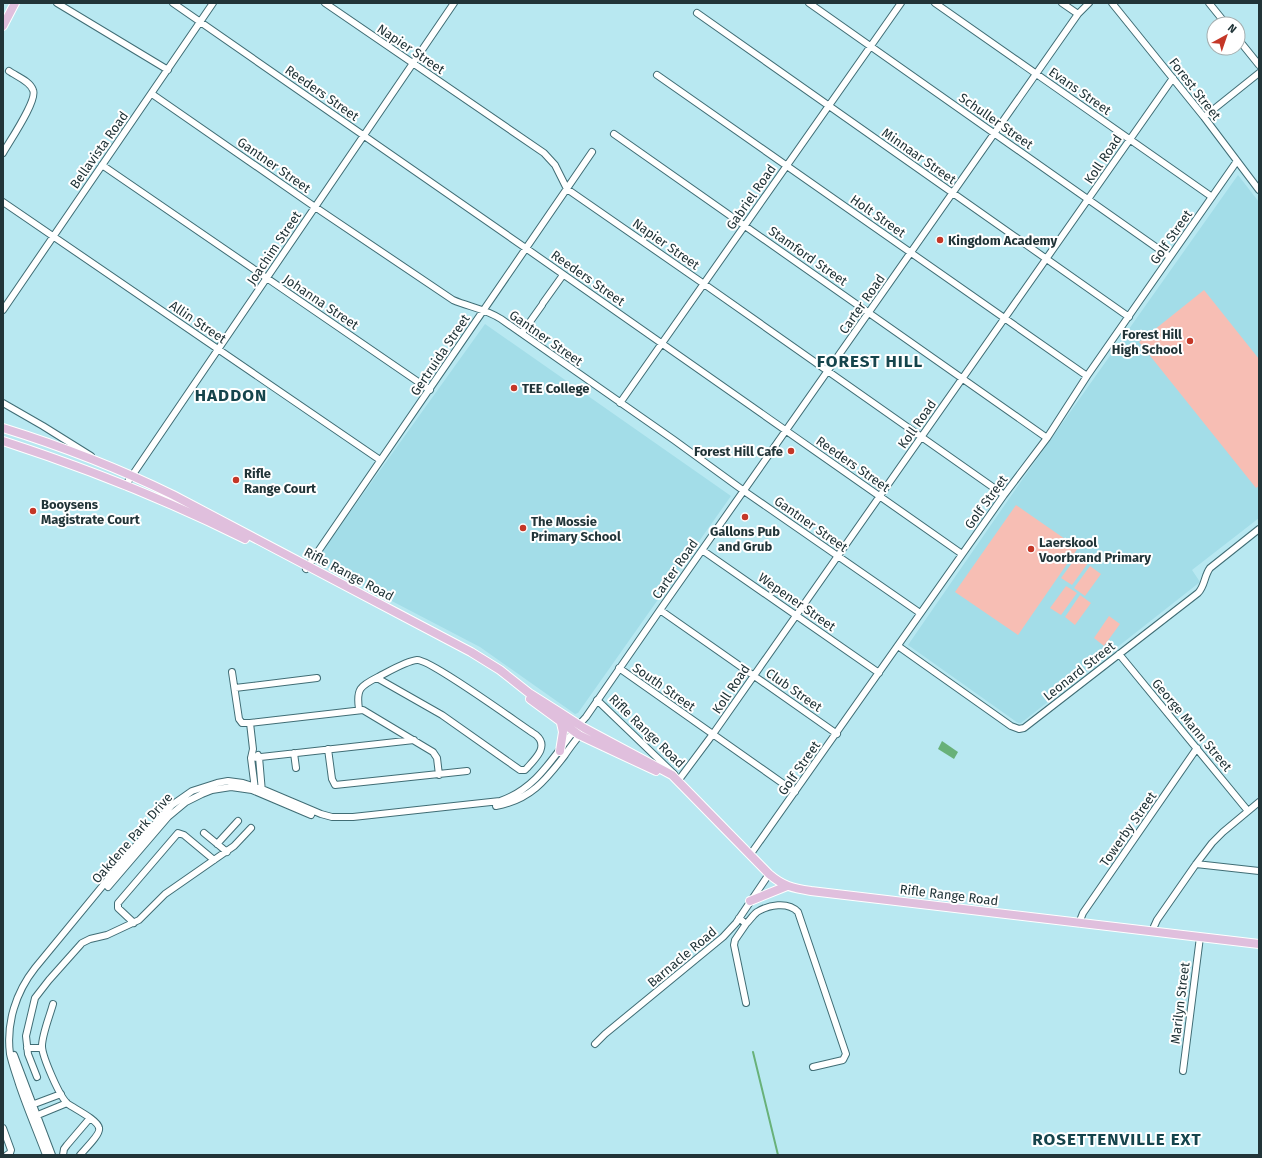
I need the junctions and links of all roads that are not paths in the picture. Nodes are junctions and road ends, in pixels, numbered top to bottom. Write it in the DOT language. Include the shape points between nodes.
graph roads {
  1 [pos="15,3"];
  2 [pos="57,3"];
  3 [pos="173,3"];
  4 [pos="213,3"];
  5 [pos="325,3"];
  6 [pos="454,3"];
  7 [pos="809,3"];
  8 [pos="901,3"];
  9 [pos="935,3"];
  10 [pos="1062,3"];
  11 [pos="1089,3"];
  12 [pos="1112,3"];
  13 [pos="1209,3"];
  14 [pos="697,13"];
  15 [pos="1078,14"];
  16 [pos="1220,16"];
  17 [pos="200,22"];
  18 [pos="3,26"];
  19 [pos="870,46"];
  20 [pos="1246,49"];
  21 [pos="413,64"];
  22 [pos="1259,65"];
  23 [pos="168,70"];
  24 [pos="9,71"];
  25 [pos="1259,73"];
  26 [pos="1037,74"];
  27 [pos="657,75"];
  28 [pos="1173,78"];
  29 [pos="152,94"];
  30 [pos="828,106"];
  31 [pos="1204,118"];
  32 [pos="614,134"];
  33 [pos="995,134"];
  34 [pos="364,136"];
  35 [pos="1129,139"];
  36 [pos="592,152"];
  37 [pos="3,153"];
  38 [pos="1237,161"];
  39 [pos="102,165"];
  40 [pos="786,166"];
  41 [pos="567,189"];
  42 [pos="1259,190"];
  43 [pos="953,193"];
  44 [pos="1212,197"];
  45 [pos="1088,199"];
  46 [pos="3,202"];
  47 [pos="315,207"];
  48 [pos="745,225"];
  49 [pos="53,236"];
  50 [pos="527,249"];
  51 [pos="911,253"];
  52 [pos="1170,257"];
  53 [pos="1047,259"];
  54 [pos="564,275"];
  55 [pos="267,278"];
  56 [pos="704,284"];
  57 [pos="3,310"];
  58 [pos="484,310"];
  59 [pos="869,313"];
  60 [pos="1129,317"];
  61 [pos="1005,319"];
  62 [pos="522,334"];
  63 [pos="662,344"];
  64 [pos="218,349"];
  65 [pos="827,371"];
  66 [pos="1087,376"];
  67 [pos="963,378"];
  68 [pos="430,390"];
  69 [pos="3,403"];
  70 [pos="620,403"];
  71 [pos="3,428"];
  72 [pos="785,431"];
  73 [pos="921,437"];
  74 [pos="1047,438"];
  75 [pos="3,441"];
  76 [pos="380,460"];
  77 [pos="101,464"];
  78 [pos="131,475"];
  79 [pos="125,486"];
  80 [pos="744,491"];
  81 [pos="1004,495"];
  82 [pos="880,496"];
  83 [pos="1259,529"];
  84 [pos="702,550"];
  85 [pos="962,554"];
  86 [pos="838,556"];
  87 [pos="307,568"];
  88 [pos="660,610"];
  89 [pos="920,613"];
  90 [pos="796,615"];
  91 [pos="898,646"];
  92 [pos="1119,654"];
  93 [pos="619,668"];
  94 [pos="232,672"];
  95 [pos="878,673"];
  96 [pos="754,675"];
  97 [pos="317,678"];
  98 [pos="377,678"];
  99 [pos="235,688"];
  100 [pos="597,700"];
  101 [pos="359,710"];
  102 [pos="562,723"];
  103 [pos="250,724"];
  104 [pos="582,726"];
  105 [pos="577,734"];
  106 [pos="713,734"];
  107 [pos="837,734"];
  108 [pos="414,740"];
  109 [pos="1197,748"];
  110 [pos="253,749"];
  111 [pos="328,749"];
  112 [pos="560,751"];
  113 [pos="294,753"];
  114 [pos="259,757"];
  115 [pos="251,758"];
  116 [pos="296,768"];
  117 [pos="467,771"];
  118 [pos="439,775"];
  119 [pos="668,775"];
  120 [pos="679,780"];
  121 [pos="255,788"];
  122 [pos="262,791"];
  123 [pos="795,792"];
  124 [pos="524,793"];
  125 [pos="1259,802"];
  126 [pos="1248,811"];
  127 [pos="238,821"];
  128 [pos="251,828"];
  129 [pos="204,833"];
  130 [pos="217,844"];
  131 [pos="227,852"];
  132 [pos="750,855"];
  133 [pos="214,860"];
  134 [pos="1196,864"];
  135 [pos="1259,872"];
  136 [pos="769,874"];
  137 [pos="787,886"];
  138 [pos="750,901"];
  139 [pos="739,918"];
  140 [pos="134,923"];
  141 [pos="1079,923"];
  142 [pos="746,924"];
  143 [pos="1152,931"];
  144 [pos="1200,937"];
  145 [pos="1259,944"];
  146 [pos="746,1003"];
  147 [pos="53,1004"];
  148 [pos="595,1044"];
  149 [pos="27,1048"];
  150 [pos="42,1048"];
  151 [pos="813,1067"];
  152 [pos="1183,1071"];
  153 [pos="37,1077"];
  154 [pos="61,1094"];
  155 [pos="67,1103"];
  156 [pos="30,1106"];
  157 [pos="34,1117"];
  158 [pos="90,1118"];
  159 [pos="3,1128"];
  160 [pos="7,1155"];
  161 [pos="46,1155"];
  162 [pos="52,1155"];
  163 [pos="63,1155"];
  164 [pos="80,1155"];
  1 -- 18 [label="main road"];
  2 -- 23 [label="street"];
  3 -- 17 [label="street, Reeders Street"];
  4 -- 17 [label="street, Bellavista Road"];
  5 -- 21 [label="street, Napier Street"];
  6 -- 21 [label="street, Joachim Street"];
  7 -- 19 [label="street, Schuller Street"];
  8 -- 19 [label="street, Gabriel Road"];
  9 -- 26 [label="street, Evans Street"];
  10 -- 15 [label="street"];
  11 -- 15 [label="street, Carter Road"];
  12 -- 28 [label="street, Forest Street"];
  13 -- 16 [label="street"];
  14 -- 30 [label="street, Minnaar Street"];
  15 -- 26 [label="street, Carter Road"];
  17 -- 23 [label="street, Bellavista Road"];
  17 -- 34 [label="street, Reeders Street"];
  19 -- 30 [label="street, Gabriel Road"];
  19 -- 33 [label="street, Schuller Street"];
  20 -- 22 [label="street"];
  21 -- 34 [label="street, Joachim Street"];
  21 -- 41 [label="street, Napier Street" via="544,153 555,164"];
  23 -- 29 [label="street, Bellavista Road"];
  24 -- 37 [label="street" via="30,86 34,94 30,106"];
  25 -- 31 [label="street"];
  26 -- 33 [label="street, Carter Road"];
  26 -- 35 [label="street, Evans Street"];
  27 -- 40 [label="street, Holt Street"];
  28 -- 31 [label="street, Forest Street"];
  28 -- 35 [label="street, Koll Road"];
  29 -- 39 [label="street, Bellavista Road"];
  29 -- 47 [label="street, Gantner Street"];
  30 -- 40 [label="street, Gabriel Road"];
  30 -- 43 [label="street, Minnaar Street"];
  31 -- 38 [label="street, Forest Street"];
  32 -- 48 [label="street, Stamford Street"];
  33 -- 43 [label="street, Carter Road"];
  33 -- 45 [label="street, Schuller Street"];
  34 -- 47 [label="street, Joachim Street"];
  34 -- 50 [label="street, Reeders Street"];
  35 -- 44 [label="street, Evans Street"];
  35 -- 45 [label="street, Koll Road"];
  36 -- 41 [label="street, Gertruida Street"];
  38 -- 42 [label="street, Forest Street"];
  38 -- 44 [label="street, Golf Street"];
  39 -- 49 [label="street, Bellavista Road"];
  39 -- 55 [label="street, Johanna Street"];
  40 -- 48 [label="street, Gabriel Road"];
  40 -- 51 [label="street, Holt Street"];
  41 -- 50 [label="street, Gertruida Street"];
  41 -- 56 [label="street, Napier Street"];
  43 -- 51 [label="street, Carter Road"];
  43 -- 53 [label="street, Minnaar Street"];
  44 -- 52 [label="street, Golf Street"];
  45 -- 52 [label="street, Schuller Street"];
  45 -- 53 [label="street, Koll Road"];
  46 -- 49 [label="street, Allin Street"];
  47 -- 55 [label="street, Joachim Street"];
  47 -- 58 [label="street, Gantner Street" via="453,300"];
  48 -- 56 [label="street, Gabriel Road"];
  48 -- 59 [label="street, Stamford Street"];
  49 -- 57 [label="street, Bellavista Road"];
  49 -- 64 [label="street, Allin Street"];
  50 -- 54 [label="street, Reeders Street"];
  50 -- 58 [label="street, Gertruida Street"];
  51 -- 59 [label="street, Carter Road"];
  51 -- 61 [label="street, Holt Street"];
  52 -- 60 [label="street, Golf Street"];
  53 -- 60 [label="street, Minnaar Street"];
  53 -- 61 [label="street, Koll Road"];
  54 -- 62 [label="street"];
  54 -- 63 [label="street, Reeders Street"];
  55 -- 64 [label="street, Joachim Street"];
  55 -- 68 [label="street, Johanna Street"];
  56 -- 63 [label="street, Gabriel Road"];
  56 -- 65 [label="street, Napier Street"];
  58 -- 62 [label="street, Gantner Street"];
  58 -- 68 [label="street, Gertruida Street"];
  59 -- 65 [label="street, Carter Road"];
  59 -- 67 [label="street, Stamford Street"];
  60 -- 66 [label="street, Golf Street"];
  61 -- 66 [label="street, Holt Street"];
  61 -- 67 [label="street, Koll Road"];
  62 -- 70 [label="street, Gantner Street"];
  63 -- 70 [label="street, Gabriel Road"];
  63 -- 72 [label="street, Reeders Street"];
  64 -- 76 [label="street, Allin Street"];
  64 -- 78 [label="street, Joachim Street"];
  65 -- 72 [label="street, Carter Road"];
  65 -- 73 [label="street, Napier Street"];
  66 -- 74 [label="street, Golf Street"];
  67 -- 73 [label="street, Koll Road"];
  67 -- 74 [label="street, Stamford Street"];
  68 -- 76 [label="street, Gertruida Street"];
  69 -- 77 [label="street"];
  70 -- 80 [label="street, Gantner Street"];
  71 -- 77 [label="main road, Rifle Range Road"];
  72 -- 80 [label="street, Carter Road"];
  72 -- 82 [label="street, Reeders Street"];
  73 -- 81 [label="street, Napier Street"];
  73 -- 82 [label="street, Koll Road"];
  74 -- 81 [label="street, Golf Street"];
  75 -- 79 [label="main road, Rifle Range Road"];
  76 -- 87 [label="street, Gertruida Street"];
  77 -- 78 [label="main road, Rifle Range Road"];
  78 -- 79 [label="street, Joachim Street"];
  78 -- 87 [label="main road, Rifle Range Road"];
  79 -- 87 [label="main road, Rifle Range Road"];
  80 -- 84 [label="street, Carter Road"];
  80 -- 86 [label="street, Gantner Street"];
  81 -- 85 [label="street, Golf Street"];
  82 -- 85 [label="street, Reeders Street"];
  82 -- 86 [label="street, Koll Road"];
  83 -- 92 [label="street, Leonard Street" via="1210,568 1198,593"];
  84 -- 88 [label="street, Carter Road"];
  84 -- 90 [label="street, Wepener Street"];
  85 -- 89 [label="street, Golf Street"];
  86 -- 89 [label="street, Gantner Street"];
  86 -- 90 [label="street, Koll Road"];
  87 -- 102 [label="main road, Rifle Range Road" via="480,662"];
  87 -- 104 [label="main road, Rifle Range Road" via="471,652"];
  88 -- 93 [label="street, Carter Road"];
  88 -- 96 [label="street, Club Street"];
  89 -- 91 [label="street, Golf Street"];
  90 -- 95 [label="street, Wepener Street"];
  90 -- 96 [label="street, Koll Road"];
  91 -- 92 [label="street, Leonard Street" via="1011,726 1019,729 1028,727"];
  91 -- 95 [label="street, Golf Street"];
  92 -- 109 [label="street, George Mann Street"];
  93 -- 100 [label="street, Carter Road"];
  93 -- 106 [label="street, South Street"];
  94 -- 99 [label="street"];
  95 -- 107 [label="street, Golf Street"];
  96 -- 106 [label="street, Koll Road"];
  96 -- 107 [label="street, Club Street"];
  97 -- 99 [label="street"];
  98 -- 98 [label="street" via="412,661 425,662 536,735 541,741 541,750 525,770 520,770 442,715"];
  98 -- 101 [label="street" via="363,685 359,691"];
  99 -- 103 [label="street" via="239,719 242,723"];
  100 -- 104 [label="street, Carter Road"];
  100 -- 120 [label="street, Rifle Range Road"];
  101 -- 103 [label="street"];
  101 -- 108 [label="street" via="368,711"];
  102 -- 105 [label="main road, Rifle Range Road"];
  102 -- 112 [label="main road"];
  103 -- 110 [label="street"];
  104 -- 105 [label="street, Oakdene Park Drive"];
  104 -- 119 [label="main road, Rifle Range Road"];
  105 -- 112 [label="street, Oakdene Park Drive"];
  105 -- 119 [label="main road, Rifle Range Road"];
  105 -- 124 [label="street, Oakdene Park Drive" via="550,776 537,787"];
  106 -- 120 [label="street, Koll Road"];
  106 -- 123 [label="street, South Street"];
  107 -- 123 [label="street, Golf Street"];
  108 -- 111 [label="street"];
  108 -- 118 [label="street" via="434,754"];
  109 -- 126 [label="street, George Mann Street"];
  109 -- 141 [label="street, Towerby Street" via="1083,913"];
  110 -- 114 [label="street"];
  110 -- 115 [label="street"];
  111 -- 113 [label="street"];
  111 -- 118 [label="street" via="332,780 336,785"];
  112 -- 124 [label="street, Oakdene Park Drive"];
  113 -- 114 [label="street"];
  113 -- 116 [label="street"];
  114 -- 115 [label="street"];
  114 -- 122 [label="street"];
  115 -- 121 [label="street"];
  117 -- 118 [label="street"];
  119 -- 120 [label="main road"];
  120 -- 132 [label="main road, Rifle Range Road"];
  121 -- 122 [label="street, Oakdene Park Drive"];
  121 -- 156 [label="street, Oakdene Park Drive" via="237,782 217,783 192,791 172,806 133,849 29,976 14,1008 10,1043 12,1064"];
  122 -- 124 [label="street, Oakdene Park Drive" via="312,811 341,818 500,801"];
  123 -- 132 [label="street, Golf Street"];
  125 -- 126 [label="street"];
  126 -- 134 [label="street" via="1217,837"];
  127 -- 130 [label="street"];
  128 -- 131 [label="street"];
  129 -- 130 [label="street"];
  130 -- 131 [label="street"];
  131 -- 133 [label="street"];
  132 -- 136 [label="main road, Rifle Range Road"];
  133 -- 140 [label="street" via="175,886"];
  133 -- 140 [label="street" via="178,833 118,903 118,908"];
  134 -- 135 [label="street"];
  134 -- 143 [label="street"];
  136 -- 137 [label="main road, Rifle Range Road"];
  136 -- 138 [label="street, Barnacle Road"];
  137 -- 138 [label="main road"];
  137 -- 141 [label="main road, Rifle Range Road" via="810,891"];
  138 -- 139 [label="street, Barnacle Road"];
  139 -- 142 [label="street"];
  139 -- 148 [label="street, Barnacle Road" via="723,938"];
  140 -- 149 [label="street" via="82,943 49,980 35,998 26,1036"];
  141 -- 143 [label="main road, Rifle Range Road"];
  142 -- 146 [label="street" via="734,945"];
  142 -- 151 [label="street" via="764,908 789,906 798,912 846,1054 843,1060"];
  143 -- 144 [label="main road, Rifle Range Road"];
  144 -- 145 [label="main road, Rifle Range Road"];
  144 -- 152 [label="street, Marilyn Street"];
  147 -- 150 [label="street"];
  149 -- 150 [label="street"];
  149 -- 153 [label="street"];
  150 -- 154 [label="street"];
  154 -- 155 [label="street"];
  154 -- 156 [label="street"];
  155 -- 157 [label="street"];
  155 -- 158 [label="street"];
  156 -- 157 [label="street, Oakdene Park Drive"];
  157 -- 161 [label="street, Oakdene Park Drive"];
  157 -- 162 [label="street, Oakdene Park Drive"];
  158 -- 163 [label="street" via="64,1149"];
  158 -- 164 [label="street" via="100,1130"];
  159 -- 160 [label="street" via="11,1151"];
}
